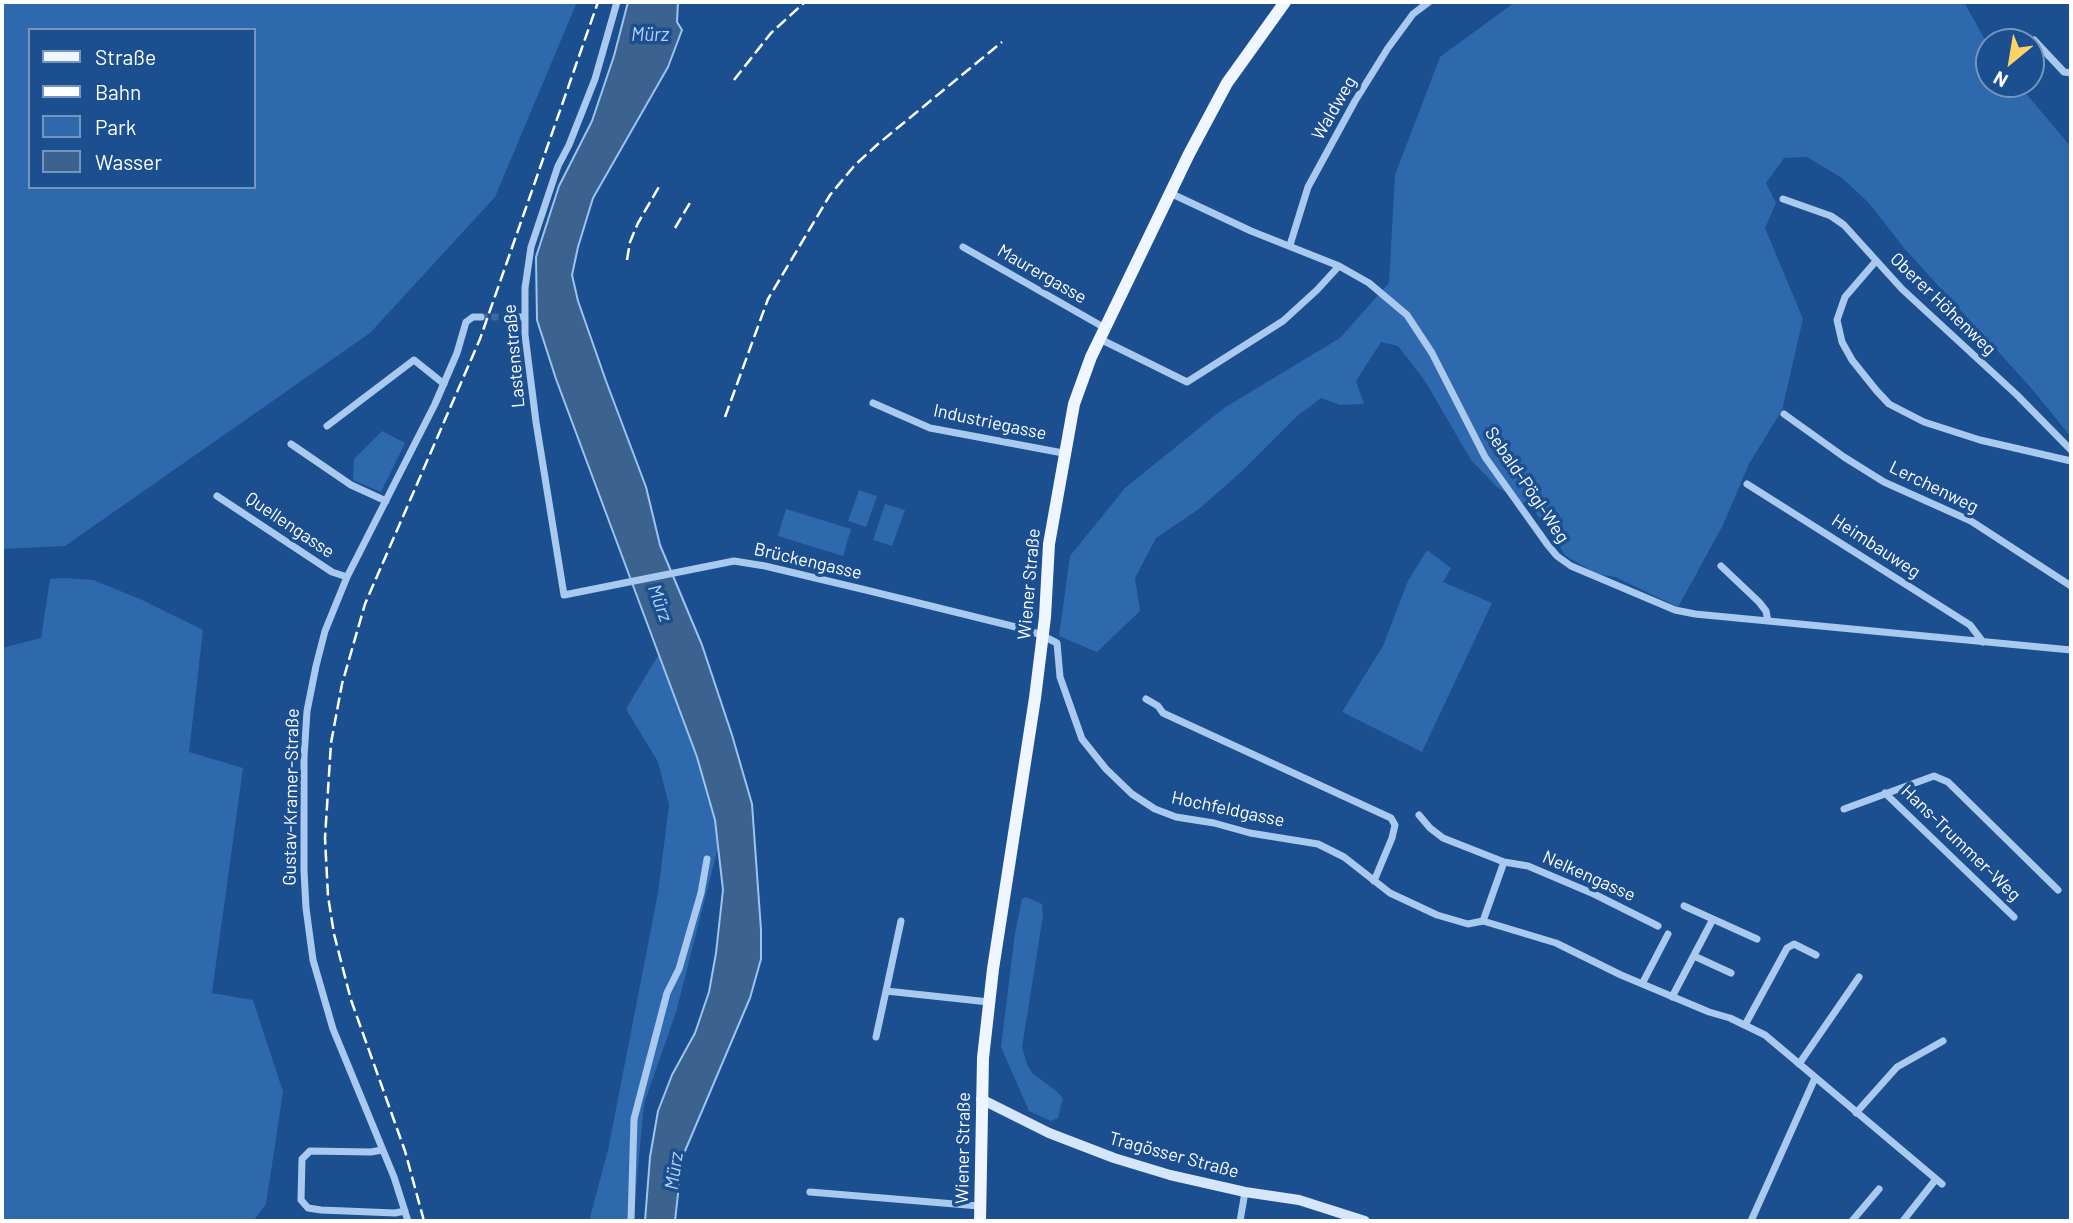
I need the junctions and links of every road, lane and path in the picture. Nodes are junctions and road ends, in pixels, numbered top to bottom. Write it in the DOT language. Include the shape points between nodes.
graph roads {
  1 [pos="617,2"];
  2 [pos="1285,2"];
  3 [pos="1429,2"];
  4 [pos="2045,52"];
  5 [pos="2071,73"];
  6 [pos="1169,193"];
  7 [pos="1783,199"];
  8 [pos="1290,245"];
  9 [pos="963,247"];
  10 [pos="1876,261"];
  11 [pos="1339,266"];
  12 [pos="481,317"];
  13 [pos="509,317"];
  14 [pos="524,317"];
  15 [pos="1103,334"];
  16 [pos="444,384"];
  17 [pos="873,403"];
  18 [pos="1784,414"];
  19 [pos="327,426"];
  20 [pos="291,444"];
  21 [pos="2071,450"];
  22 [pos="1063,453"];
  23 [pos="2071,461"];
  24 [pos="1747,484"];
  25 [pos="217,496"];
  26 [pos="386,501"];
  27 [pos="1721,566"];
  28 [pos="347,577"];
  29 [pos="2071,586"];
  30 [pos="564,595"];
  31 [pos="1768,621"];
  32 [pos="1043,636"];
  33 [pos="1983,642"];
  34 [pos="2071,650"];
  35 [pos="1146,699"];
  36 [pos="1885,793"];
  37 [pos="1844,809"];
  38 [pos="1419,815"];
  39 [pos="707,859"];
  40 [pos="1504,862"];
  41 [pos="1374,881"];
  42 [pos="2058,890"];
  43 [pos="1684,906"];
  44 [pos="2014,917"];
  45 [pos="1713,919"];
  46 [pos="901,921"];
  47 [pos="1483,921"];
  48 [pos="1658,926"];
  49 [pos="1668,933"];
  50 [pos="1757,939"];
  51 [pos="1816,955"];
  52 [pos="1694,956"];
  53 [pos="1731,973"];
  54 [pos="1858,977"];
  55 [pos="1642,984"];
  56 [pos="886,991"];
  57 [pos="1672,997"];
  58 [pos="989,1002"];
  59 [pos="1745,1025"];
  60 [pos="876,1037"];
  61 [pos="1943,1041"];
  62 [pos="1798,1064"];
  63 [pos="1815,1078"];
  64 [pos="981,1099"];
  65 [pos="1856,1113"];
  66 [pos="382,1150"];
  67 [pos="1879,1189"];
  68 [pos="810,1192"];
  69 [pos="1245,1192"];
  70 [pos="979,1206"];
  71 [pos="405,1211"];
  72 [pos="1856,1220"];
  73 [pos="408,1221"];
  74 [pos="631,1221"];
  75 [pos="980,1221"];
  76 [pos="1240,1221"];
  77 [pos="1364,1221"];
  78 [pos="1751,1221"];
  79 [pos="1903,1221"];
  1 -- 14 [label="street, Lastenstraße" via="595,79 558,166 531,247"];
  2 -- 6 [label="main road, Wiener Straße" via="1227,83"];
  3 -- 8 [label="street, Waldweg" via="1388,48 1355,101 1308,187"];
  4 -- 5 [label="street" via="2064,72"];
  6 -- 8 [label="street, Sebald-Pögl-Weg"];
  6 -- 15 [label="main road, Wiener Straße"];
  7 -- 10 [label="street, Oberer Höhenweg" via="1831,216"];
  8 -- 11 [label="street, Sebald-Pögl-Weg"];
  9 -- 15 [label="street, Maurergasse"];
  10 -- 21 [label="street, Oberer Höhenweg"];
  10 -- 23 [label="street" via="1845,296 1837,320 1852,360 1889,404 1924,422 1980,440"];
  11 -- 15 [label="street, Maurergasse" via="1283,321 1187,383"];
  11 -- 31 [label="street, Sebald-Pögl-Weg" via="1369,283 1407,315 1432,352 1485,457 1557,556 1675,610"];
  12 -- 16 [label="street, Gustav-Kramer-Straße" via="466,321"];
  13 -- 14 [label="street"];
  14 -- 30 [label="street, Lastenstraße"];
  15 -- 22 [label="main road, Wiener Straße" via="1074,404"];
  16 -- 19 [label="street" via="414,360"];
  16 -- 26 [label="street, Gustav-Kramer-Straße"];
  17 -- 22 [label="street, Industriegasse" via="930,428"];
  18 -- 29 [label="street, Lerchenweg" via="1884,482 1970,522"];
  20 -- 26 [label="street" via="351,485"];
  22 -- 32 [label="main road, Wiener Straße" via="1049,544"];
  24 -- 33 [label="street, Heimbauweg" via="1970,625"];
  25 -- 28 [label="street, Quellengasse" via="332,572"];
  26 -- 28 [label="street, Gustav-Kramer-Straße"];
  27 -- 31 [label="street" via="1759,602"];
  28 -- 66 [label="street, Gustav-Kramer-Straße" via="325,631 309,695 304,757 305,897 323,1000"];
  30 -- 32 [label="street, Brückengasse" via="734,561"];
  31 -- 33 [label="street, Sebald-Pögl-Weg"];
  32 -- 41 [label="street, Hochfeldgasse" via="1057,643 1060,677 1082,739 1132,794 1176,817 1318,844"];
  32 -- 58 [label="main road, Wiener Straße"];
  33 -- 34 [label="street, Sebald-Pögl-Weg"];
  35 -- 41 [label="street" via="1163,713 1391,818 1395,825"];
  36 -- 37 [label="street, Hans-Trummer-Weg"];
  36 -- 42 [label="street, Hans-Trummer-Weg" via="1926,777 1948,782"];
  36 -- 44 [label="street, Hans-Trummer-Weg"];
  38 -- 40 [label="street" via="1443,838"];
  39 -- 74 [label="street" via="634,1119"];
  40 -- 47 [label="street"];
  40 -- 48 [label="street, Nelkengasse" via="1528,866"];
  41 -- 47 [label="street, Hochfeldgasse" via="1437,915 1468,924"];
  43 -- 45 [label="street"];
  45 -- 50 [label="street"];
  45 -- 52 [label="street"];
  46 -- 56 [label="street"];
  47 -- 55 [label="street, Hochfeldgasse" via="1556,943"];
  49 -- 55 [label="street"];
  51 -- 59 [label="street" via="1794,944 1787,948"];
  52 -- 53 [label="street"];
  52 -- 57 [label="street"];
  54 -- 62 [label="street"];
  55 -- 57 [label="street, Hochfeldgasse"];
  56 -- 58 [label="street"];
  56 -- 60 [label="street"];
  57 -- 59 [label="street, Hochfeldgasse"];
  58 -- 64 [label="main road, Wiener Straße"];
  59 -- 62 [label="street, Hochfeldgasse" via="1765,1035"];
  61 -- 65 [label="street" via="1897,1067"];
  62 -- 63 [label="street, Hochfeldgasse"];
  63 -- 65 [label="street, Hochfeldgasse"];
  63 -- 78 [label="street"];
  64 -- 69 [label="main road, Tragösser Straße" via="1097,1153"];
  64 -- 70 [label="main road, Wiener Straße"];
  65 -- 79 [label="street, Hochfeldgasse" via="1939,1182"];
  66 -- 71 [label="street, Gustav-Kramer-Straße"];
  66 -- 71 [label="street" via="310,1151 302,1159 301,1200 308,1208 321,1210"];
  67 -- 72 [label="street"];
  68 -- 70 [label="street"];
  69 -- 76 [label="street"];
  69 -- 77 [label="main road, Tragösser Straße" via="1299,1200"];
  70 -- 75 [label="main road, Wiener Straße"];
  71 -- 73 [label="street, Gustav-Kramer-Straße"];
}
